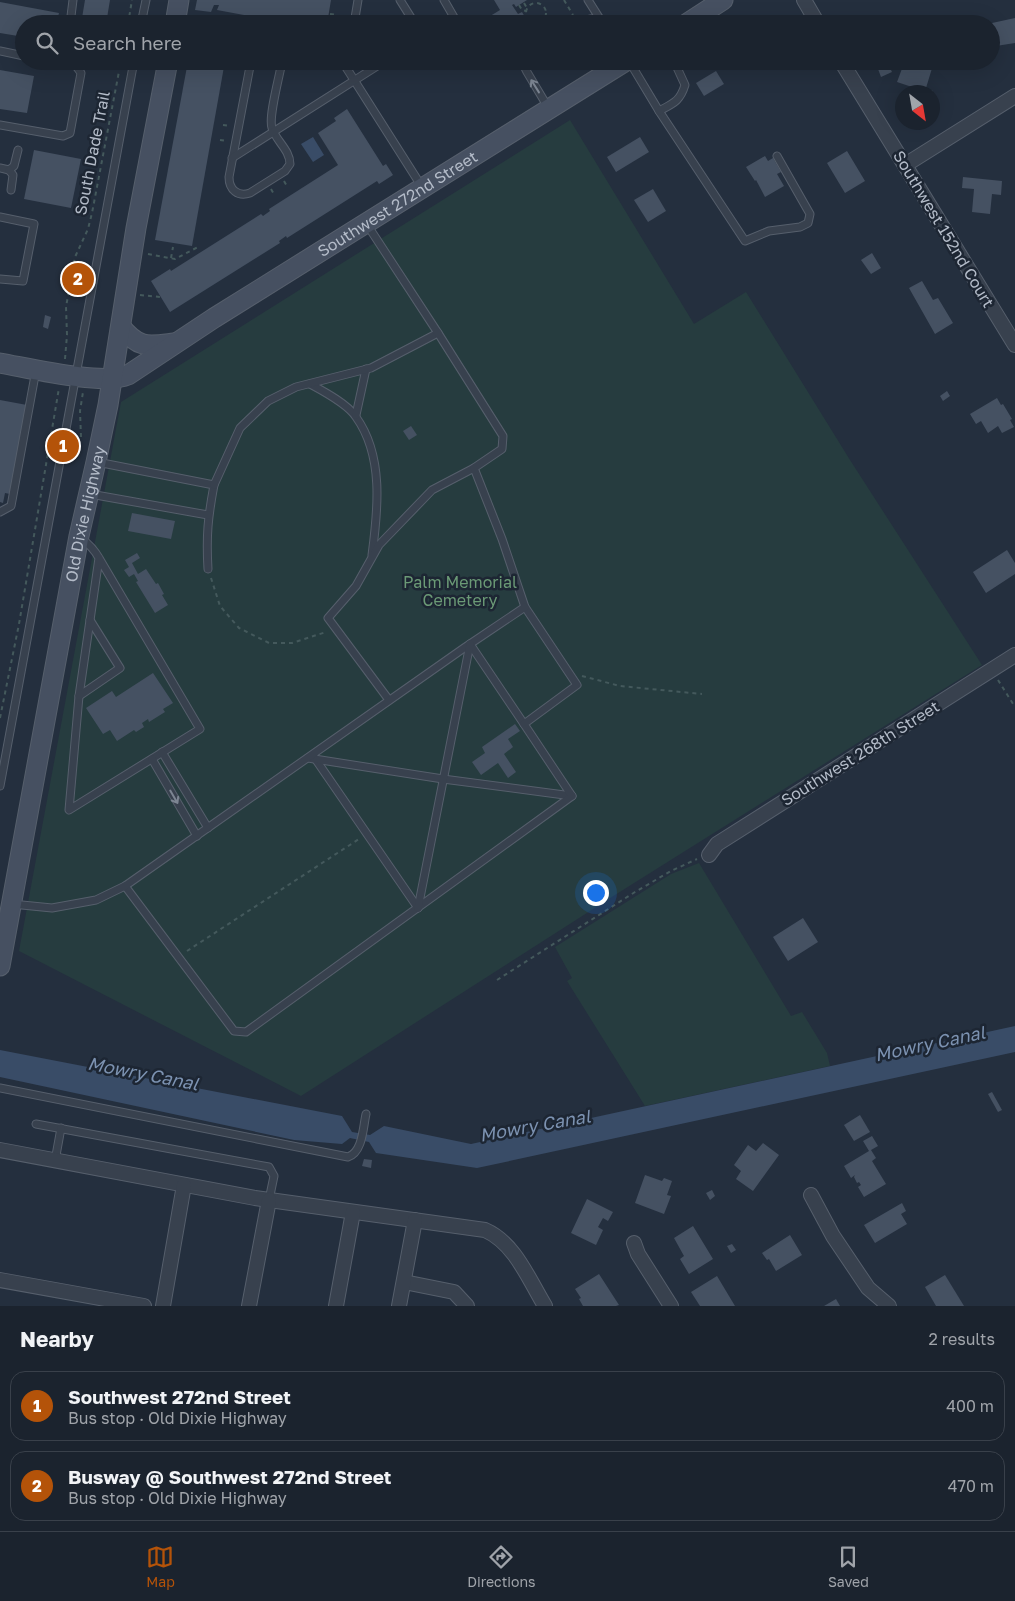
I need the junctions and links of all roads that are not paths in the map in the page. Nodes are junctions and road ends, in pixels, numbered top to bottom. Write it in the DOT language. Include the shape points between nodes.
graph roads {
  1 [pos="74,0"];
  2 [pos="146,0"];
  3 [pos="179,0"];
  4 [pos="358,0"];
  5 [pos="400,0"];
  6 [pos="444,0"];
  7 [pos="588,0"];
  8 [pos="723,0"];
  9 [pos="804,0"];
  10 [pos="72,15"];
  11 [pos="144,15"];
  12 [pos="180,15"];
  13 [pos="356,15"];
  14 [pos="409,15"];
  15 [pos="453,15"];
  16 [pos="598,15"];
  17 [pos="700,15"];
  18 [pos="813,15"];
  19 [pos="0,51"];
  20 [pos="15,54"];
  21 [pos="79,70"];
  22 [pos="132,70"];
  23 [pos="166,70"];
  24 [pos="249,70"];
  25 [pos="280,70"];
  26 [pos="348,70"];
  27 [pos="371,70"];
  28 [pos="526,70"];
  29 [pos="612,70"];
  30 [pos="633,70"];
  31 [pos="678,70"];
  32 [pos="847,70"];
  33 [pos="355,80"];
  34 [pos="1015,96"];
  35 [pos="549,109"];
  36 [pos="659,110"];
  37 [pos="0,125"];
  38 [pos="273,132"];
  39 [pos="18,150"];
  40 [pos="777,156"];
  41 [pos="232,158"];
  42 [pos="905,164"];
  43 [pos="0,168"];
  44 [pos="9,170"];
  45 [pos="422,188"];
  46 [pos="11,190"];
  47 [pos="0,217"];
  48 [pos="365,223"];
  49 [pos="0,279"];
  50 [pos="121,327"];
  51 [pos="438,333"];
  52 [pos="178,342"];
  53 [pos="1015,345"];
  54 [pos="0,363"];
  55 [pos="36,369"];
  56 [pos="366,369"];
  57 [pos="70,379"];
  58 [pos="112,379"];
  59 [pos="310,384"];
  60 [pos="356,415"];
  61 [pos="96,462"];
  62 [pos="474,468"];
  63 [pos="214,485"];
  64 [pos="88,494"];
  65 [pos="0,512"];
  66 [pos="208,516"];
  67 [pos="79,536"];
  68 [pos="100,558"];
  69 [pos="371,559"];
  70 [pos="208,569"];
  71 [pos="525,607"];
  72 [pos="90,620"];
  73 [pos="470,644"];
  74 [pos="1015,655"];
  75 [pos="79,696"];
  76 [pos="389,700"];
  77 [pos="524,724"];
  78 [pos="162,752"];
  79 [pos="312,757"];
  80 [pos="152,758"];
  81 [pos="443,779"];
  82 [pos="0,786"];
  83 [pos="572,796"];
  84 [pos="208,828"];
  85 [pos="197,836"];
  86 [pos="709,855"];
  87 [pos="125,886"];
  88 [pos="11,904"];
  89 [pos="418,908"];
  90 [pos="0,966"];
  91 [pos="0,1088"];
  92 [pos="366,1114"];
  93 [pos="36,1124"];
  94 [pos="61,1128"];
  95 [pos="0,1150"];
  96 [pos="55,1161"];
  97 [pos="184,1185"];
  98 [pos="811,1196"];
  99 [pos="269,1200"];
  100 [pos="353,1212"];
  101 [pos="415,1220"];
  102 [pos="634,1243"];
  103 [pos="0,1280"];
  104 [pos="404,1282"];
  105 [pos="144,1306"];
  106 [pos="163,1306"];
  107 [pos="248,1306"];
  108 [pos="336,1306"];
  109 [pos="399,1306"];
  110 [pos="467,1306"];
  111 [pos="545,1306"];
  112 [pos="671,1306"];
  113 [pos="889,1306"];
  1 -- 10 [label="lane"];
  2 -- 11 [label="lane"];
  3 -- 12 [label="street"];
  4 -- 13 [label="lane"];
  5 -- 14 [label="lane"];
  6 -- 15 [label="lane"];
  7 -- 16 [label="lane"];
  8 -- 17 [label="street"];
  9 -- 18 [label="street"];
  19 -- 20 [label="lane"];
  21 -- 37 [label="lane" via="81,73 70,133 63,136"];
  22 -- 57 [label="lane"];
  23 -- 50 [label="street, Old Dixie Highway"];
  24 -- 41 [label="lane"];
  25 -- 38 [label="lane" via="271,122"];
  26 -- 33 [label="lane"];
  27 -- 33 [label="lane"];
  35 -- 28 [label="lane, one-way"];
  29 -- 35 [label="street, Southwest 272nd Street"];
  30 -- 36 [label="lane"];
  31 -- 36 [label="lane" via="685,85 682,96"];
  32 -- 42 [label="street, Southwest 152nd Court"];
  33 -- 38 [label="lane"];
  33 -- 45 [label="lane"];
  34 -- 42 [label="street"];
  35 -- 45 [label="street, Southwest 272nd Street"];
  36 -- 40 [label="lane" via="746,241 769,231 808,223 810,214"];
  38 -- 41 [label="lane"];
  38 -- 41 [label="lane" via="290,164 250,193 239,194 231,188 228,177"];
  39 -- 44 [label="lane" via="14,166"];
  42 -- 53 [label="street, Southwest 152nd Court"];
  43 -- 44 [label="lane"];
  44 -- 46 [label="lane" via="13,175"];
  45 -- 48 [label="street, Southwest 272nd Street"];
  47 -- 49 [label="lane" via="34,224 23,282"];
  48 -- 51 [label="lane"];
  48 -- 52 [label="street, Southwest 272nd Street"];
  50 -- 52 [label="street" via="132,340 143,345"];
  50 -- 58 [label="street, Old Dixie Highway"];
  51 -- 56 [label="lane"];
  51 -- 62 [label="lane" via="503,436 502,449"];
  52 -- 58 [label="street, Southwest 272nd Street" via="135,372"];
  54 -- 55 [label="street, Southwest 272nd Street"];
  55 -- 57 [label="street, Southwest 272nd Street"];
  55 -- 65 [label="lane" via="11,506"];
  56 -- 59 [label="lane"];
  56 -- 60 [label="lane"];
  57 -- 58 [label="street, Southwest 272nd Street"];
  57 -- 82 [label="lane"];
  58 -- 61 [label="street, Old Dixie Highway"];
  59 -- 60 [label="lane" via="331,395"];
  59 -- 63 [label="lane" via="268,401 240,428"];
  60 -- 69 [label="lane" via="369,442 377,482"];
  61 -- 63 [label="lane"];
  61 -- 64 [label="street, Old Dixie Highway"];
  62 -- 69 [label="lane" via="432,490 379,545"];
  62 -- 71 [label="lane"];
  63 -- 66 [label="lane"];
  64 -- 66 [label="lane"];
  64 -- 67 [label="street, Old Dixie Highway"];
  66 -- 70 [label="lane"];
  67 -- 68 [label="lane"];
  67 -- 88 [label="street, Old Dixie Highway"];
  68 -- 72 [label="lane"];
  68 -- 78 [label="lane" via="200,729"];
  69 -- 76 [label="lane" via="356,586 328,618"];
  71 -- 73 [label="lane"];
  71 -- 77 [label="lane" via="577,685"];
  72 -- 75 [label="lane"];
  72 -- 75 [label="lane" via="120,668"];
  73 -- 76 [label="lane"];
  73 -- 77 [label="lane"];
  73 -- 81 [label="lane"];
  74 -- 86 [label="street, Southwest 268th Street" via="717,844"];
  75 -- 80 [label="lane" via="69,810"];
  76 -- 79 [label="lane"];
  77 -- 83 [label="lane"];
  78 -- 80 [label="lane"];
  78 -- 84 [label="lane"];
  79 -- 81 [label="lane"];
  79 -- 84 [label="lane"];
  79 -- 89 [label="lane"];
  80 -- 85 [label="lane, one-way"];
  81 -- 83 [label="lane"];
  81 -- 89 [label="lane"];
  83 -- 89 [label="lane"];
  84 -- 85 [label="lane"];
  85 -- 87 [label="lane"];
  87 -- 88 [label="lane" via="96,900 52,908"];
  87 -- 89 [label="lane" via="234,1031 246,1032"];
  88 -- 90 [label="street, Old Dixie Highway"];
  91 -- 92 [label="lane" via="348,1157 358,1149"];
  93 -- 94 [label="lane"];
  94 -- 96 [label="lane"];
  94 -- 99 [label="lane" via="269,1167 274,1176"];
  95 -- 96 [label="street"];
  96 -- 97 [label="street"];
  97 -- 99 [label="street"];
  97 -- 106 [label="street"];
  98 -- 113 [label="street" via="868,1288"];
  99 -- 100 [label="street"];
  99 -- 107 [label="street"];
  100 -- 101 [label="street"];
  100 -- 108 [label="street"];
  101 -- 104 [label="street"];
  101 -- 111 [label="street" via="478,1228 497,1236 513,1254"];
  102 -- 112 [label="street"];
  103 -- 105 [label="street"];
  104 -- 109 [label="street"];
  104 -- 110 [label="street" via="454,1292"];
}
